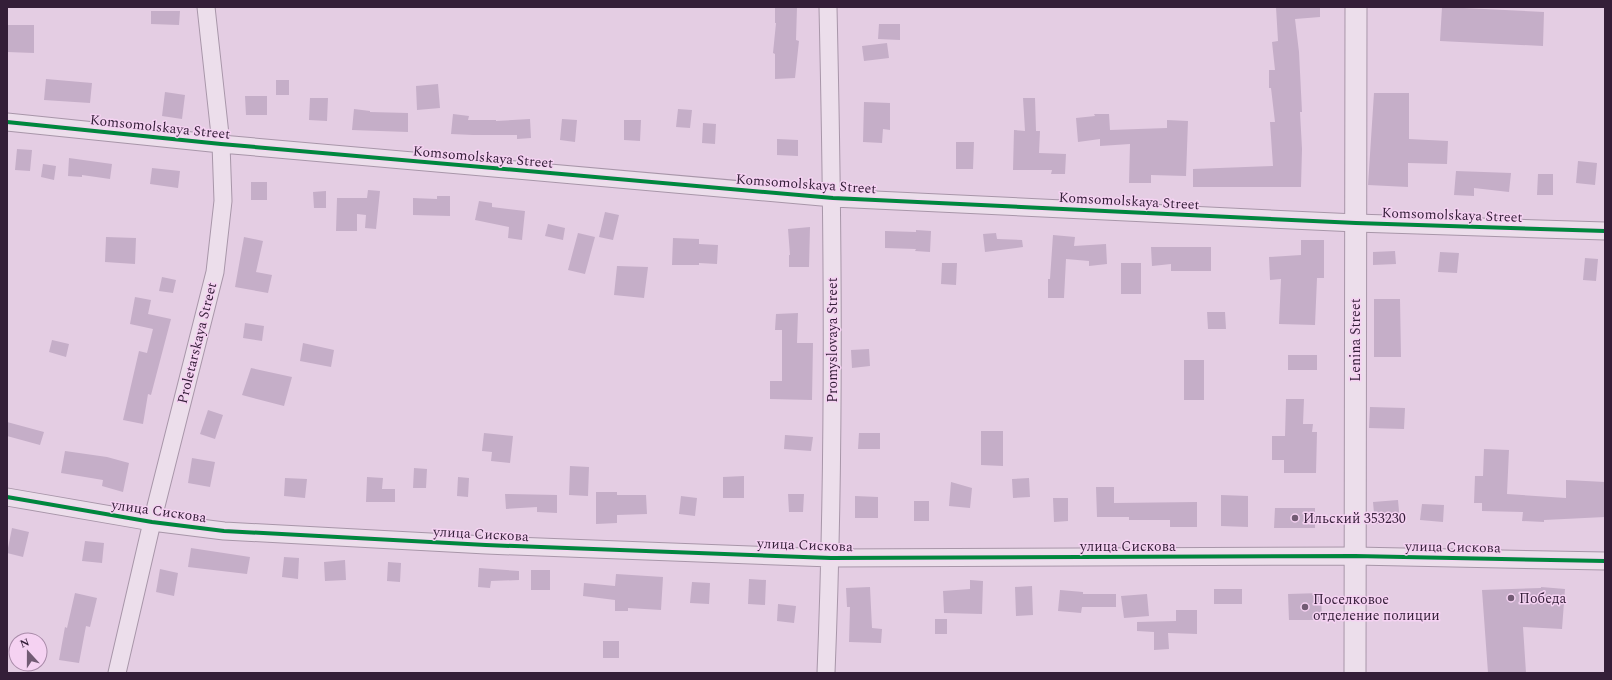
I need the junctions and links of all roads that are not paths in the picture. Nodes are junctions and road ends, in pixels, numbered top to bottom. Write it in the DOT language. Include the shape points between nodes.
graph roads {
  1 [pos="206,7"];
  2 [pos="828,7"];
  3 [pos="1356,7"];
  4 [pos="7,122"];
  5 [pos="221,144"];
  6 [pos="832,198"];
  7 [pos="1356,223"];
  8 [pos="1605,231"];
  9 [pos="7,497"];
  10 [pos="152,522"];
  11 [pos="1354,556"];
  12 [pos="831,558"];
  13 [pos="1605,561"];
  14 [pos="117,673"];
  15 [pos="826,673"];
  16 [pos="1355,673"];
  1 -- 5 [label="street, Proletarskaya Street"];
  2 -- 6 [label="street, Promyslovaya Street"];
  3 -- 7 [label="street, Lenina Street"];
  4 -- 5 [label="street, Komsomolskaya Street"];
  5 -- 6 [label="street, Komsomolskaya Street"];
  5 -- 10 [label="street, Proletarskaya Street" via="223,201 215,272"];
  6 -- 7 [label="street, Komsomolskaya Street"];
  6 -- 12 [label="street, Promyslovaya Street"];
  7 -- 8 [label="street, Komsomolskaya Street"];
  7 -- 11 [label="street, Lenina Street"];
  9 -- 10 [label="street, улица Сискова"];
  10 -- 12 [label="street, улица Сискова" via="224,531 470,544"];
  10 -- 14 [label="street, Proletarskaya Street"];
  11 -- 12 [label="street, улица Сискова"];
  11 -- 13 [label="street, улица Сискова"];
  11 -- 16 [label="street, Lenina Street"];
  12 -- 15 [label="street, Promyslovaya Street"];
}
